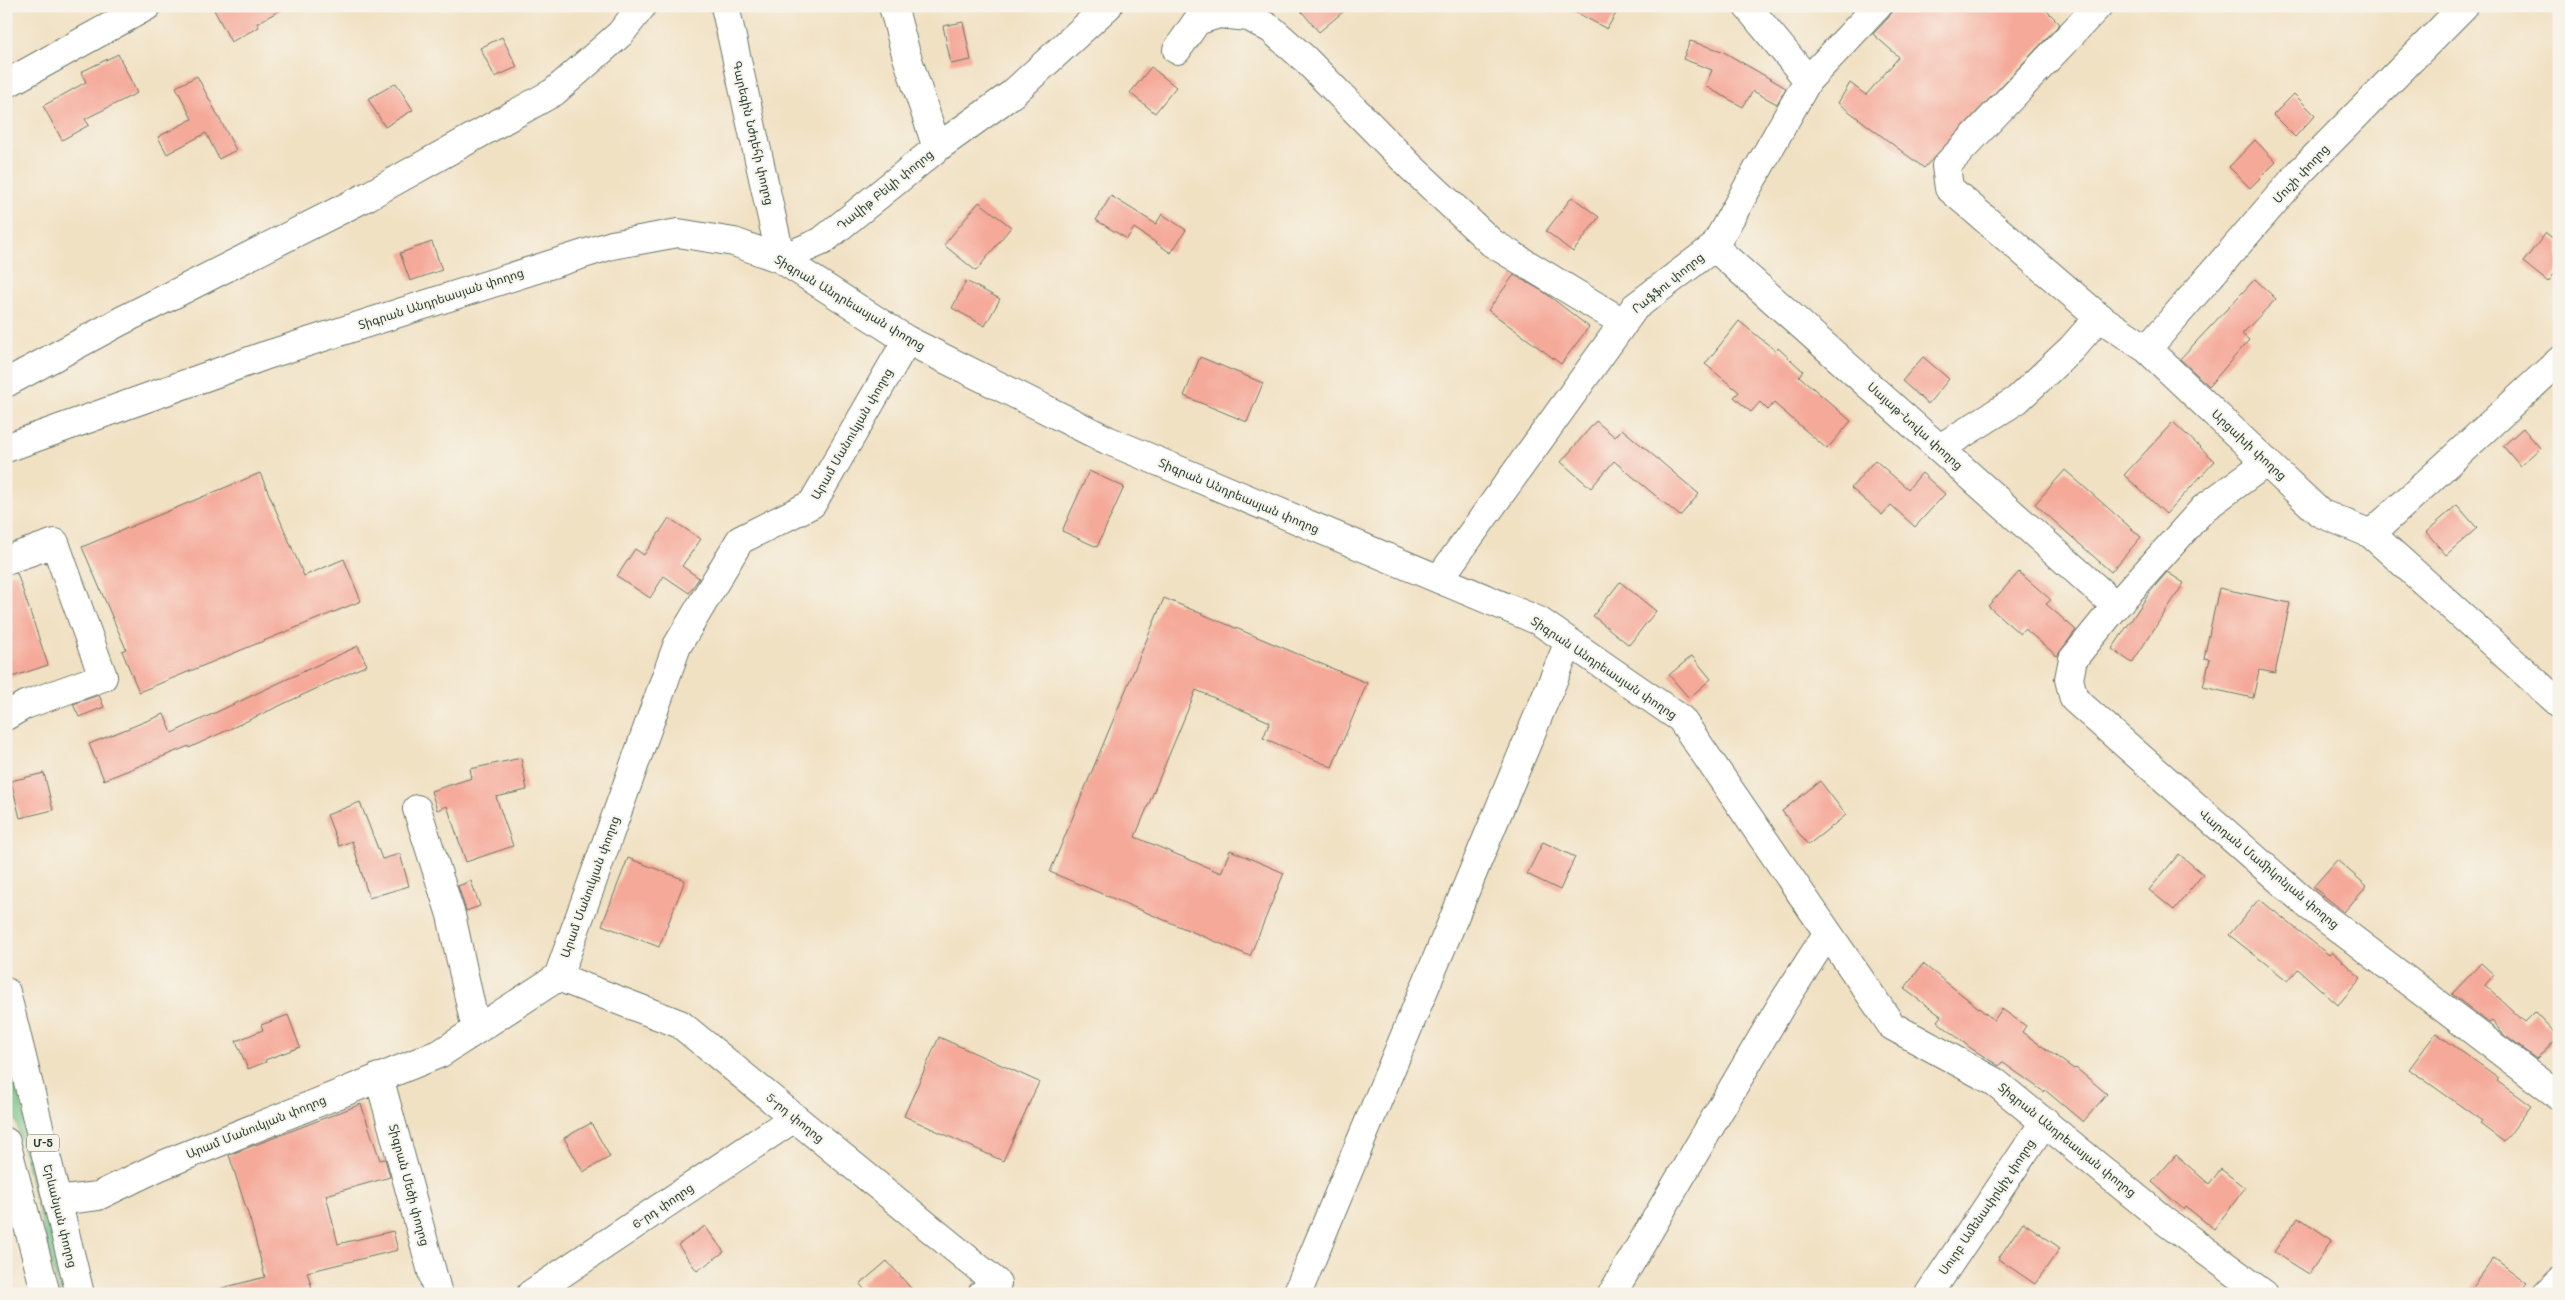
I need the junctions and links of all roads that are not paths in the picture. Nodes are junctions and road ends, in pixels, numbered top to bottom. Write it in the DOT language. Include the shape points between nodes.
graph roads {
  1 [pos="148,6"];
  2 [pos="642,6"];
  3 [pos="725,6"];
  4 [pos="894,6"];
  5 [pos="1108,6"];
  6 [pos="1747,6"];
  7 [pos="1878,6"];
  8 [pos="2098,6"];
  9 [pos="2464,6"];
  10 [pos="1177,50"];
  11 [pos="1808,80"];
  12 [pos="6,84"];
  13 [pos="937,148"];
  14 [pos="1714,247"];
  15 [pos="781,259"];
  16 [pos="2099,317"];
  17 [pos="1624,323"];
  18 [pos="907,340"];
  19 [pos="2147,349"];
  20 [pos="2559,361"];
  21 [pos="6,383"];
  22 [pos="6,448"];
  23 [pos="1940,448"];
  24 [pos="2267,462"];
  25 [pos="2371,534"];
  26 [pos="6,560"];
  27 [pos="1439,579"];
  28 [pos="2116,606"];
  29 [pos="1569,642"];
  30 [pos="2559,703"];
  31 [pos="6,716"];
  32 [pos="417,809"];
  33 [pos="1827,934"];
  34 [pos="558,977"];
  35 [pos="6,992"];
  36 [pos="476,1030"];
  37 [pos="379,1077"];
  38 [pos="2559,1096"];
  39 [pos="794,1118"];
  40 [pos="2045,1121"];
  41 [pos="6,1142"];
  42 [pos="12,1188"];
  43 [pos="57,1201"];
  44 [pos="2559,1282"];
  45 [pos="46,1294"];
  46 [pos="80,1294"];
  47 [pos="438,1294"];
  48 [pos="531,1294"];
  49 [pos="982,1294"];
  50 [pos="1297,1294"];
  51 [pos="1612,1294"];
  52 [pos="1928,1294"];
  53 [pos="2264,1294"];
  54 [pos="2546,1294"];
  1 -- 12 [label="main road"];
  2 -- 21 [label="main road" via="620,34 554,92 368,196"];
  3 -- 15 [label="main road, Գարեգին Նժդեհի փողոց"];
  4 -- 13 [label="main road, Դավիթ Բեկի փողոց"];
  5 -- 13 [label="main road" via="1012,94"];
  6 -- 11 [label="main road"];
  7 -- 11 [label="main road, Րաֆֆու փողոց"];
  8 -- 16 [label="main road, Արցախի փողոց" via="1946,166 1949,188"];
  9 -- 19 [label="main road, Մուշի փողոց" via="2301,172"];
  10 -- 17 [label="main road" via="1197,21 1219,14 1249,17 1271,29 1492,243"];
  11 -- 14 [label="main road, Րաֆֆու փողոց"];
  13 -- 15 [label="main road, Դավիթ Բեկի փողոց" via="822,241"];
  14 -- 17 [label="main road, Րաֆֆու փողոց" via="1635,307"];
  14 -- 23 [label="main road, Սայաթ-Նովա փողոց"];
  15 -- 18 [label="main road, Տիգրան Անդրեասյան փողոց"];
  15 -- 22 [label="main road, Տիգրան Անդրեասյան փողոց" via="734,242 678,233 612,245 264,356"];
  16 -- 19 [label="main road, Արցախի փողոց"];
  16 -- 23 [label="main road" via="2072,348 2017,400"];
  17 -- 27 [label="main road, Րաֆֆու փողոց"];
  18 -- 27 [label="main road, Տիգրան Անդրեասյան փողոց" via="1107,440"];
  18 -- 34 [label="main road, Արամ Մանուկյան փողոց" via="812,504 740,540 677,646"];
  19 -- 24 [label="main road, Արցախի փողոց"];
  20 -- 25 [label="main road"];
  23 -- 28 [label="main road, Սայաթ-Նովա փողոց"];
  24 -- 25 [label="main road, Արցախի փողոց" via="2320,513"];
  24 -- 28 [label="main road, Վարդան Մամիկոնյան փողոց" via="2204,508"];
  25 -- 30 [label="main road, Արցախի փողոց"];
  26 -- 31 [label="main road" via="55,543 103,676 25,705"];
  27 -- 29 [label="main road, Տիգրան Անդրեասյան փողոց" via="1538,621"];
  28 -- 38 [label="main road, Վարդան Մամիկոնյան փողոց" via="2073,659 2069,679 2074,699 2308,905"];
  29 -- 33 [label="main road, Տիգրան Անդրեասյան փողոց" via="1681,718"];
  29 -- 50 [label="main road"];
  32 -- 36 [label="main road" via="451,915"];
  33 -- 40 [label="main road, Տիգրան Անդրեասյան փողոց" via="1892,1026 1995,1082"];
  33 -- 51 [label="main road" via="1782,1004"];
  34 -- 36 [label="main road, Արամ Մանուկյան փողոց"];
  34 -- 39 [label="main road, 5-րդ փողոց" via="680,1024"];
  35 -- 43 [label="main road, Երևանյան փողոց / Մ-5"];
  36 -- 37 [label="main road, Արամ Մանուկյան փողոց" via="441,1053"];
  37 -- 43 [label="main road, Արամ Մանուկյան փողոց" via="160,1166 98,1196"];
  37 -- 47 [label="main road, Տիգրան Մեծի փողոց"];
  39 -- 48 [label="main road, 6-րդ փողոց"];
  39 -- 49 [label="main road, 5-րդ փողոց" via="997,1283"];
  40 -- 52 [label="main road, Սուրբ Ամենափրկիչ փողոց"];
  40 -- 53 [label="main road, Տիգրան Անդրեասյան փողոց" via="2165,1221"];
  41 -- 42 [label="main road, Մ-5"];
  42 -- 45 [label="main road, Մ-5"];
  43 -- 46 [label="main road, Երևանյան փողոց / Մ-5"];
  44 -- 54 [label="main road"];
}
